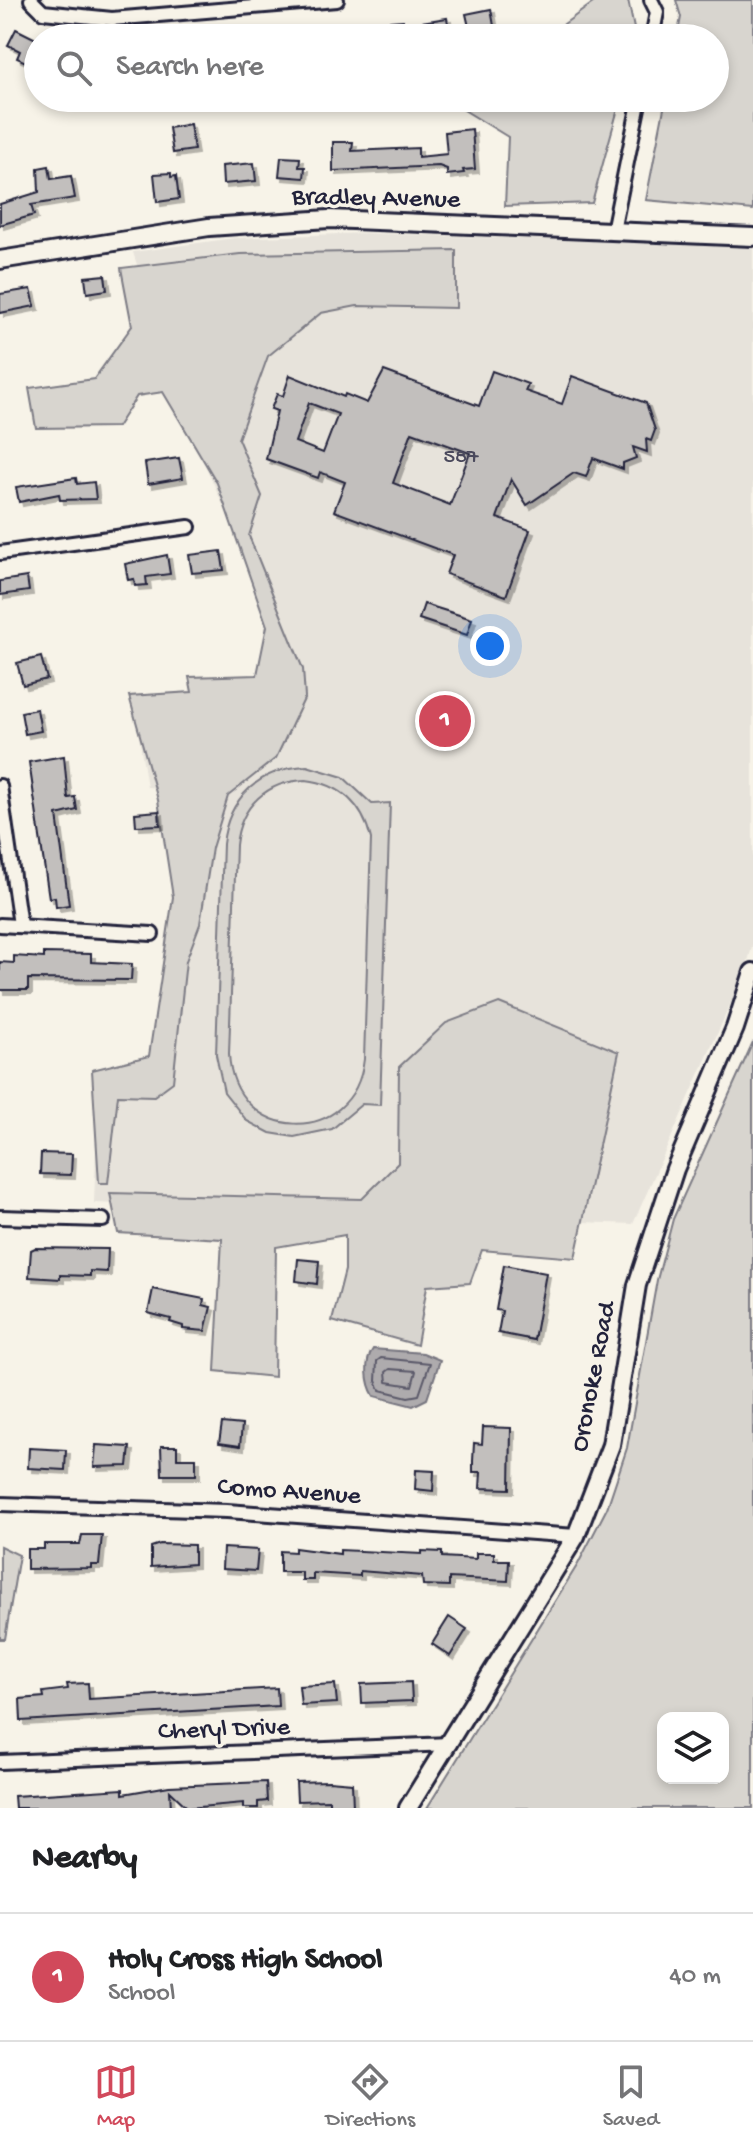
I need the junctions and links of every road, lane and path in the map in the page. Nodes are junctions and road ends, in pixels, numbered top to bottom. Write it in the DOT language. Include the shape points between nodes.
graph roads {
  1 [pos="31,0"];
  2 [pos="337,0"];
  3 [pos="651,0"];
  4 [pos="655,24"];
  5 [pos="637,112"];
  6 [pos="613,231"];
  7 [pos="753,237"];
  8 [pos="0,260"];
  9 [pos="189,527"];
  10 [pos="0,553"];
  11 [pos="0,786"];
  12 [pos="0,925"];
  13 [pos="20,925"];
  14 [pos="152,934"];
  15 [pos="753,972"];
  16 [pos="0,1217"];
  17 [pos="103,1220"];
  18 [pos="0,1504"];
  19 [pos="576,1536"];
  20 [pos="450,1744"];
  21 [pos="0,1762"];
  22 [pos="408,1808"];
  1 -- 2 [label="street" via="43,12 112,19"];
  3 -- 4 [label="street" via="657,12"];
  5 -- 6 [label="street"];
  6 -- 7 [label="street, Bradley Avenue"];
  6 -- 8 [label="street, Bradley Avenue" via="329,219 209,227"];
  9 -- 10 [label="street"];
  11 -- 13 [label="street"];
  12 -- 13 [label="street"];
  13 -- 14 [label="street"];
  15 -- 19 [label="street, Oronoke Road" via="675,1169 637,1285 611,1445"];
  16 -- 17 [label="street"];
  18 -- 19 [label="street, Como Avenue" via="227,1511"];
  19 -- 20 [label="street, Oronoke Road"];
  20 -- 21 [label="street, Cheryl Drive"];
  20 -- 22 [label="street, Oronoke Road"];
}
